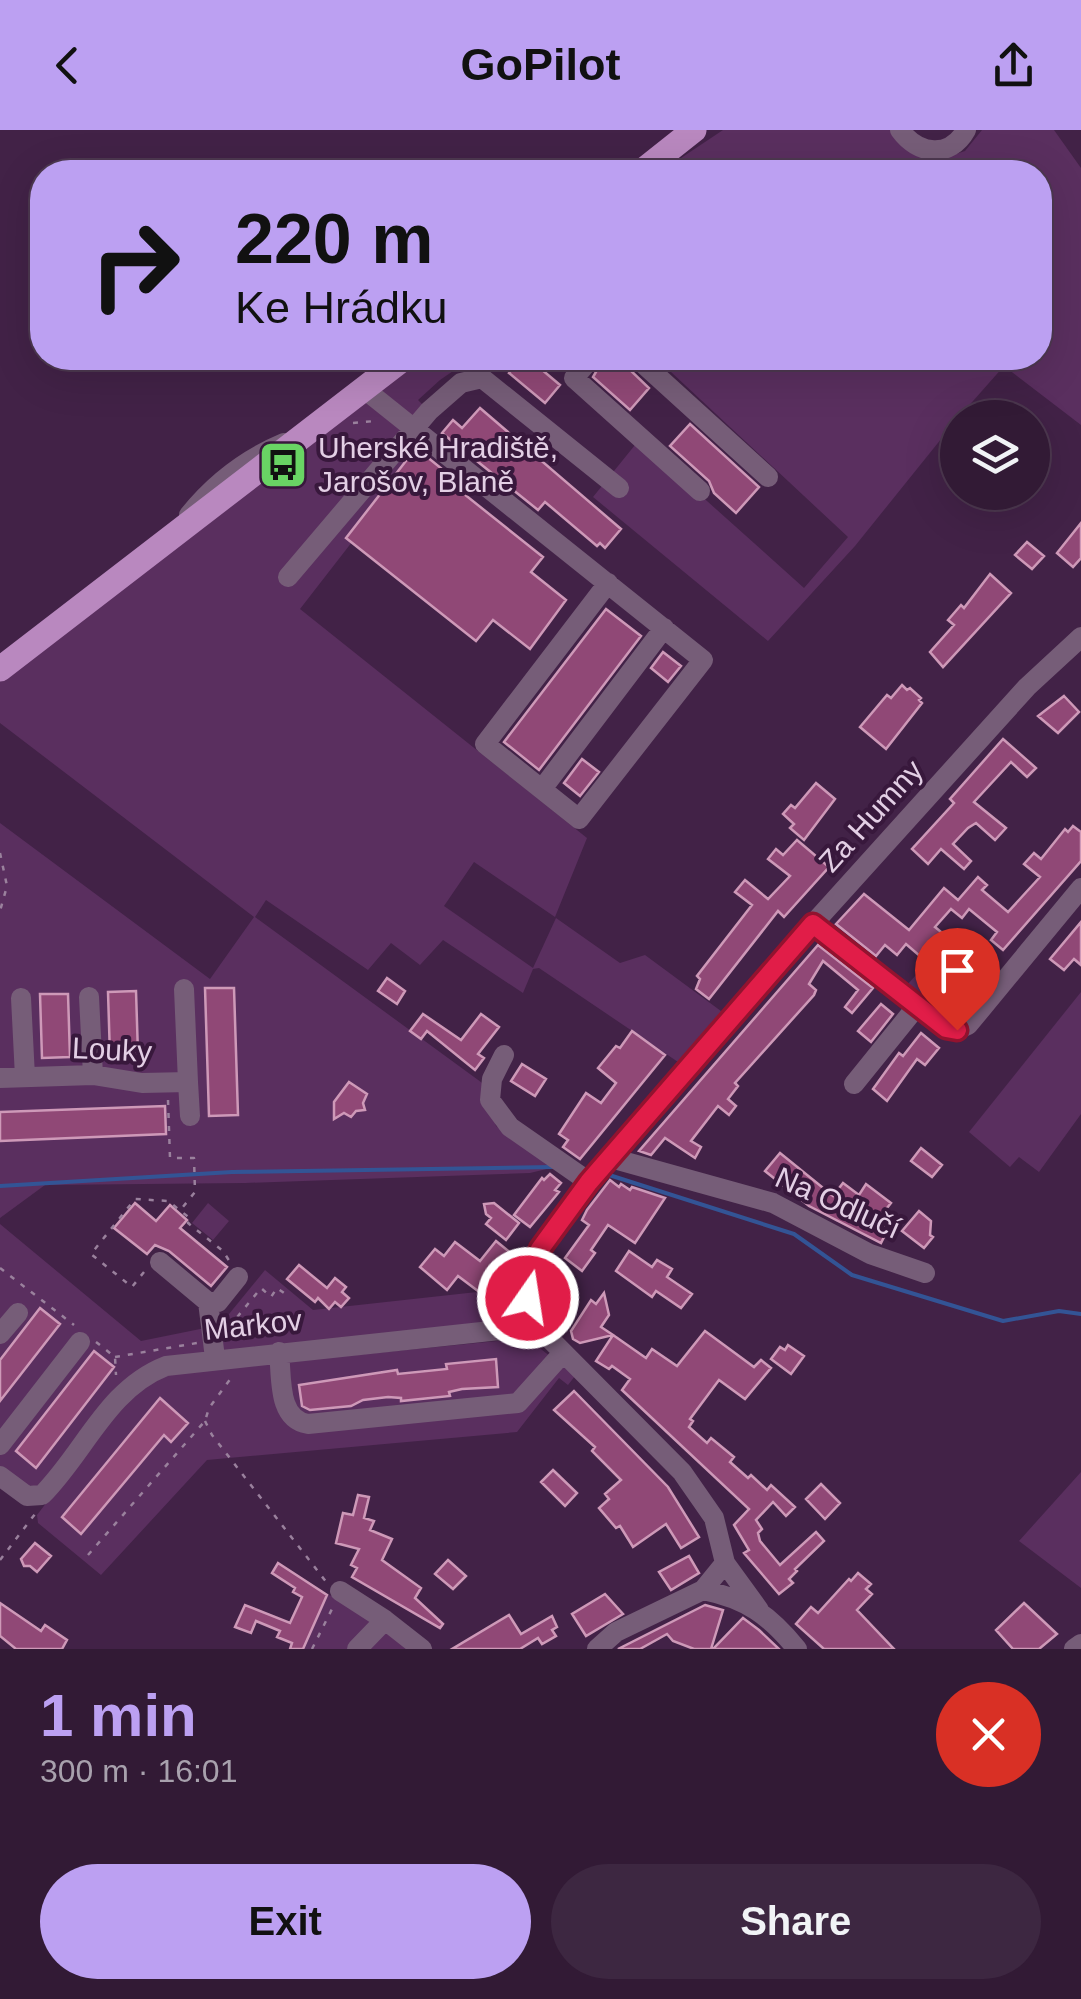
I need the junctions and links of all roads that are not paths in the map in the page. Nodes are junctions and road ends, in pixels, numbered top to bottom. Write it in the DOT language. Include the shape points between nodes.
graph roads {
  1 [pos="694,130"];
  2 [pos="702,130"];
  3 [pos="709,130"];
  4 [pos="900,130"];
  5 [pos="966,130"];
  6 [pos="656,160"];
  7 [pos="658,160"];
  8 [pos="660,160"];
  9 [pos="388,370"];
  10 [pos="581,370"];
  11 [pos="651,370"];
  12 [pos="366,387"];
  13 [pos="407,434"];
  14 [pos="768,477"];
  15 [pos="619,488"];
  16 [pos="700,491"];
  17 [pos="288,576"];
  18 [pos="608,583"];
  19 [pos="664,628"];
  20 [pos="1081,637"];
  21 [pos="0,670"];
  22 [pos="542,789"];
  23 [pos="1081,888"];
  24 [pos="813,924"];
  25 [pos="184,990"];
  26 [pos="89,997"];
  27 [pos="21,998"];
  28 [pos="916,1006"];
  29 [pos="504,1055"];
  30 [pos="93,1075"];
  31 [pos="25,1077"];
  32 [pos="0,1078"];
  33 [pos="188,1082"];
  34 [pos="854,1084"];
  35 [pos="190,1116"];
  36 [pos="589,1170"];
  37 [pos="157,1261"];
  38 [pos="235,1272"];
  39 [pos="924,1272"];
  40 [pos="208,1302"];
  41 [pos="533,1319"];
  42 [pos="80,1342"];
  43 [pos="279,1352"];
  44 [pos="562,1354"];
  45 [pos="215,1368"];
  46 [pos="0,1445"];
  47 [pos="0,1476"];
  48 [pos="725,1563"];
  49 [pos="703,1590"];
  50 [pos="340,1591"];
  51 [pos="759,1610"];
  52 [pos="386,1620"];
  53 [pos="1081,1644"];
  54 [pos="357,1649"];
  55 [pos="422,1649"];
  56 [pos="597,1649"];
  57 [pos="798,1649"];
  58 [pos="1074,1649"];
  1 -- 6 [label="main road"];
  2 -- 7 [label="main road"];
  3 -- 8 [label="street"];
  4 -- 5 [label="street" via="913,145 937,151"];
  9 -- 12 [label="main road"];
  10 -- 16 [label="street" via="574,378"];
  11 -- 14 [label="street"];
  12 -- 13 [label="street"];
  12 -- 21 [label="main road"];
  13 -- 15 [label="street" via="461,383 482,378"];
  13 -- 17 [label="street"];
  13 -- 18 [label="street"];
  18 -- 19 [label="street"];
  18 -- 22 [label="street" via="485,744"];
  19 -- 22 [label="street"];
  19 -- 22 [label="street" via="703,660 579,819"];
  20 -- 24 [label="street, Za Humny" via="1027,687"];
  23 -- 28 [label="street" via="968,1025 946,1028"];
  24 -- 28 [label="street"];
  24 -- 36 [label="street, Za Humny"];
  25 -- 33 [label="street, Louky"];
  26 -- 30 [label="street"];
  27 -- 31 [label="street"];
  28 -- 34 [label="street"];
  29 -- 36 [label="street, Na Odlučí" via="490,1100 510,1127"];
  30 -- 31 [label="street, Louky"];
  30 -- 33 [label="street, Louky" via="142,1084"];
  31 -- 32 [label="street, Louky"];
  33 -- 35 [label="street"];
  36 -- 39 [label="street, Na Odlučí" via="773,1204 870,1254"];
  36 -- 41 [label="street, Za Humny" via="535,1258 527,1288"];
  37 -- 40 [label="street"];
  38 -- 40 [label="street" via="218,1302"];
  40 -- 45 [label="street"];
  41 -- 43 [label="street, Markov" via="500,1330"];
  41 -- 44 [label="street"];
  42 -- 46 [label="street"];
  43 -- 44 [label="street" via="288,1414 308,1424 518,1403"];
  43 -- 45 [label="street, Markov"];
  44 -- 48 [label="street" via="682,1472 714,1518"];
  45 -- 47 [label="street, Markov" via="166,1366 126,1389 36,1497"];
  48 -- 49 [label="street"];
  48 -- 51 [label="street"];
  49 -- 51 [label="street"];
  49 -- 56 [label="street" via="616,1632"];
  50 -- 52 [label="street"];
  51 -- 57 [label="street"];
  52 -- 54 [label="street"];
  52 -- 55 [label="street"];
  53 -- 58 [label="street"];
}
